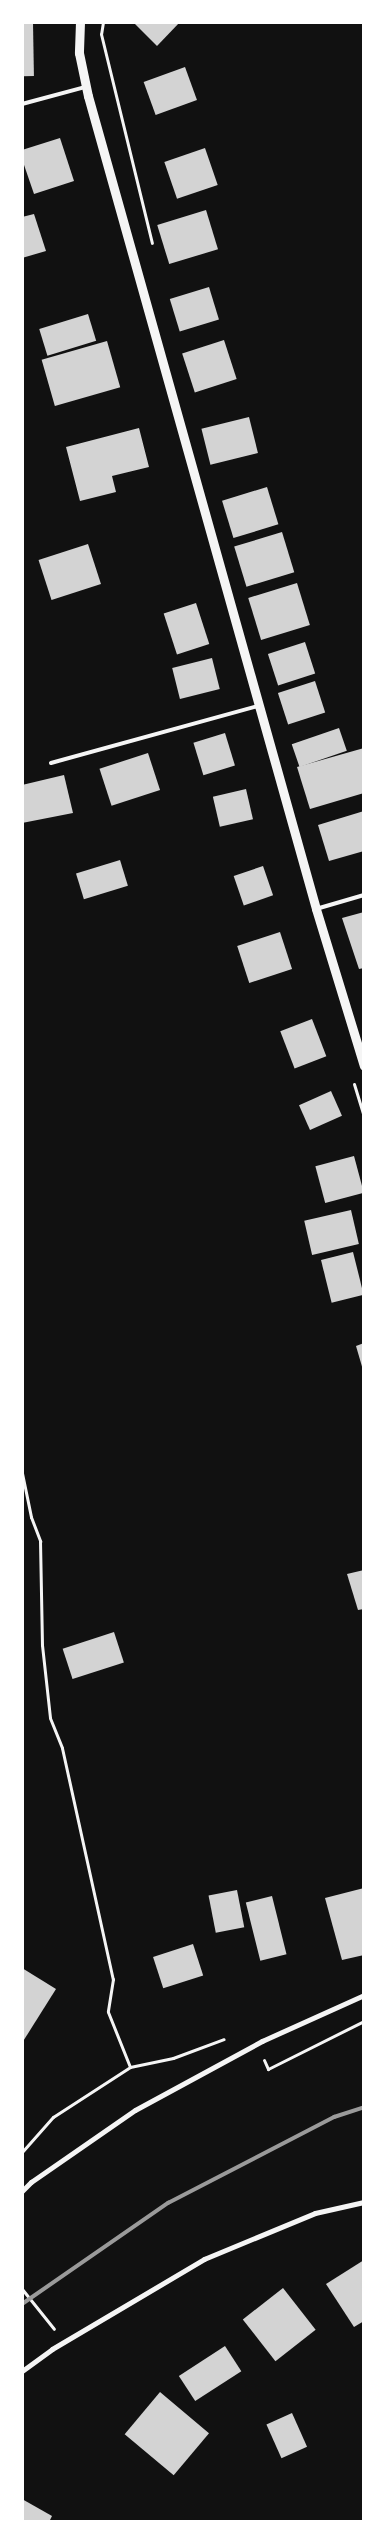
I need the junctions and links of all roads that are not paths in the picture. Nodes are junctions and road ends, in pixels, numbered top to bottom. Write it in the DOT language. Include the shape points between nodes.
graph roads {
  1 [pos="80,22"];
  2 [pos="86,86"];
  3 [pos="22,104"];
  4 [pos="258,706"];
  5 [pos="51,763"];
  6 [pos="364,894"];
  7 [pos="316,909"];
  8 [pos="364,1066"];
  9 [pos="364,1994"];
  10 [pos="22,2191"];
  11 [pos="364,2202"];
  12 [pos="22,2371"];
  1 -- 2 [label="street" via="79,53"];
  2 -- 3 [label="lane"];
  2 -- 4 [label="street"];
  4 -- 5 [label="lane"];
  4 -- 7 [label="street"];
  6 -- 7 [label="lane"];
  7 -- 8 [label="street"];
  9 -- 10 [label="street" via="262,2041 135,2110"];
  11 -- 12 [label="street" via="315,2213 204,2258 52,2349"];
}
